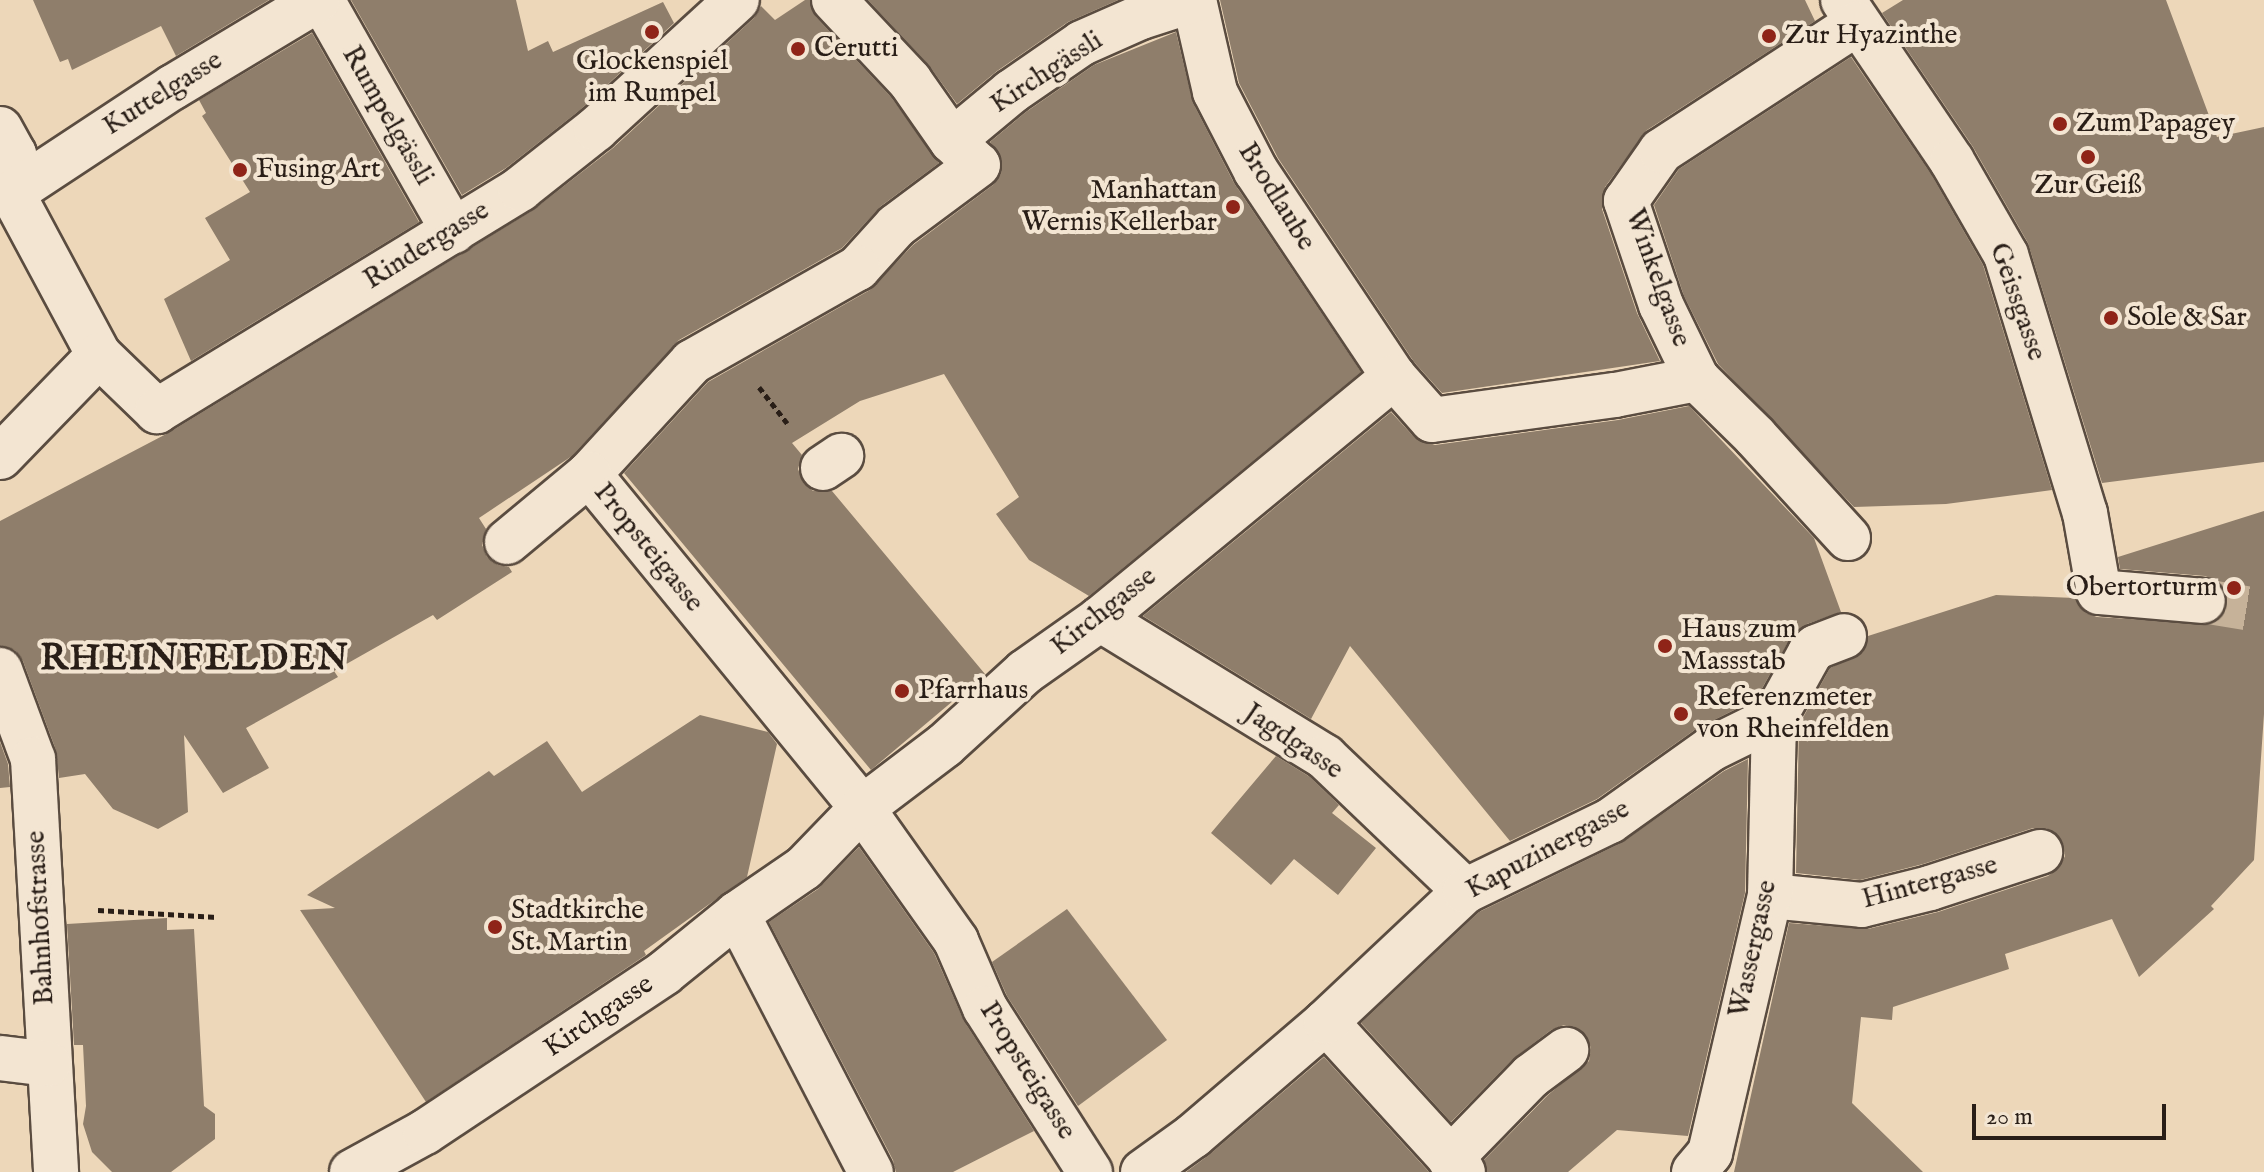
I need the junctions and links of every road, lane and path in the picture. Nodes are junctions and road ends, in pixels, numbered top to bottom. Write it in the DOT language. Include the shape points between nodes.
graph roads {
  1 [pos="320,0"];
  2 [pos="737,0"];
  3 [pos="808,0"];
  4 [pos="824,0"];
  5 [pos="834,0"];
  6 [pos="1194,0"];
  7 [pos="1850,12"];
  8 [pos="0,129"];
  9 [pos="952,141"];
  10 [pos="12,193"];
  11 [pos="453,231"];
  12 [pos="99,355"];
  13 [pos="1394,377"];
  14 [pos="1697,379"];
  15 [pos="0,457"];
  16 [pos="589,474"];
  17 [pos="1848,538"];
  18 [pos="507,542"];
  19 [pos="2203,601"];
  20 [pos="1100,619"];
  21 [pos="1844,636"];
  22 [pos="0,670"];
  23 [pos="1774,718"];
  24 [pos="862,808"];
  25 [pos="2040,852"];
  26 [pos="1465,891"];
  27 [pos="1770,896"];
  28 [pos="97,910"];
  29 [pos="737,914"];
  30 [pos="217,917"];
  31 [pos="1326,1022"];
  32 [pos="1566,1050"];
  33 [pos="0,1058"];
  34 [pos="49,1064"];
  35 [pos="1457,1166"];
  36 [pos="56,1172"];
  37 [pos="352,1172"];
  38 [pos="871,1172"];
  39 [pos="1090,1172"];
  40 [pos="1143,1172"];
  41 [pos="1694,1172"];
  1 -- 10 [label="street, Kuttelgasse" via="173,87"];
  1 -- 11 [label="street, Rumpelgässli"];
  2 -- 11 [label="street, Rindergasse" via="596,129 520,189"];
  3 -- 4 [label="street"];
  5 -- 9 [label="street, Propsteigasse" via="910,81"];
  6 -- 9 [label="street, Kirchgässli" via="1082,43"];
  6 -- 13 [label="street, Brodlaube" via="1215,92 1256,171"];
  7 -- 14 [label="street, Winkelgasse" via="1661,151 1626,201 1661,305"];
  7 -- 19 [label="street, Geissgasse" via="1952,161 2006,255 2085,513 2099,592"];
  8 -- 10 [label="street" via="14,154"];
  9 -- 16 [label="street, Propsteigasse" via="978,165 896,226 858,268 692,362"];
  10 -- 12 [label="street"];
  11 -- 12 [label="street, Rindergasse" via="157,411"];
  12 -- 15 [label="street"];
  13 -- 14 [label="street" via="1432,420"];
  13 -- 20 [label="street, Kirchgasse"];
  14 -- 17 [label="street, Winkelgasse"];
  16 -- 18 [label="street"];
  16 -- 24 [label="street, Propsteigasse"];
  20 -- 24 [label="street, Kirchgasse" via="1025,672 945,745"];
  20 -- 26 [label="street, Jagdgasse" via="1325,757"];
  21 -- 23 [label="street" via="1810,653"];
  22 -- 34 [label="street, Bahnhofstrasse" via="33,759"];
  23 -- 26 [label="street, Kapuzinergasse" via="1711,749 1610,821"];
  23 -- 27 [label="street, Wassergasse"];
  24 -- 29 [label="street, Kirchgasse" via="804,868"];
  24 -- 39 [label="street, Propsteigasse" via="956,941 985,1008"];
  25 -- 27 [label="street, Hintergasse" via="1862,905"];
  26 -- 31 [label="street, Kapuzinergasse"];
  27 -- 41 [label="street, Wassergasse" via="1710,1153"];
  28 -- 30 [label="path"];
  29 -- 37 [label="street, Kirchgasse" via="664,973 425,1132"];
  29 -- 38 [label="street"];
  31 -- 35 [label="street"];
  31 -- 40 [label="street, Kapuzinergasse"];
  32 -- 35 [label="street" via="1531,1076"];
  33 -- 34 [label="street"];
  34 -- 36 [label="street, Bahnhofstrasse"];
}
